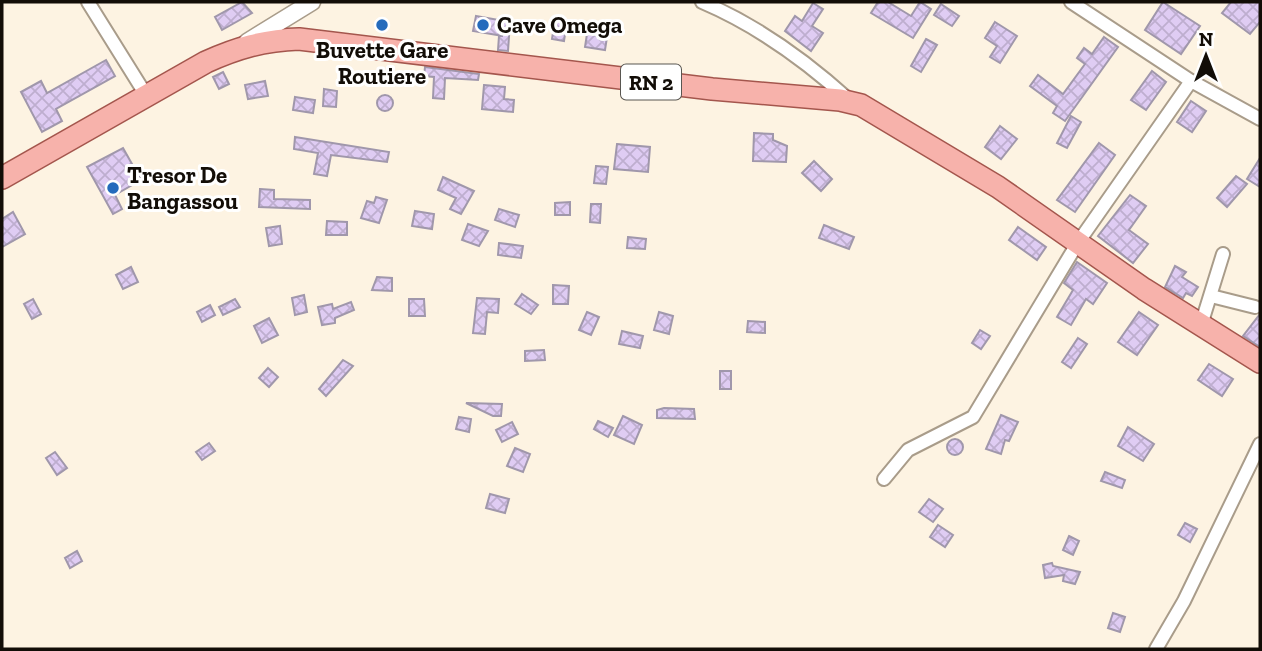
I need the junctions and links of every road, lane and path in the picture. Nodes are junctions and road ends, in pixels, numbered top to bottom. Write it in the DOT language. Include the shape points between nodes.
graph roads {
  1 [pos="88,2"];
  2 [pos="313,2"];
  3 [pos="702,2"];
  4 [pos="1071,2"];
  5 [pos="239,47"];
  6 [pos="1191,81"];
  7 [pos="146,95"];
  8 [pos="851,102"];
  9 [pos="1260,119"];
  10 [pos="2,178"];
  11 [pos="1077,244"];
  12 [pos="1223,254"];
  13 [pos="1211,296"];
  14 [pos="1255,307"];
  15 [pos="1201,325"];
  16 [pos="1260,362"];
  17 [pos="1260,444"];
  18 [pos="884,479"];
  19 [pos="1156,649"];
  1 -- 7 [label="street"];
  2 -- 5 [label="street"];
  3 -- 8 [label="street" via="812,66"];
  4 -- 6 [label="street"];
  5 -- 7 [label="main road, RN 2"];
  5 -- 8 [label="main road, RN 2" via="299,39"];
  6 -- 9 [label="street"];
  6 -- 11 [label="street"];
  7 -- 10 [label="main road, RN 2"];
  8 -- 11 [label="main road, RN 2" via="998,187"];
  11 -- 15 [label="main road, RN 2"];
  11 -- 18 [label="street" via="973,417 908,450"];
  12 -- 13 [label="street"];
  13 -- 14 [label="street"];
  13 -- 15 [label="street"];
  15 -- 16 [label="main road, RN 2"];
  17 -- 19 [label="street"];
}
